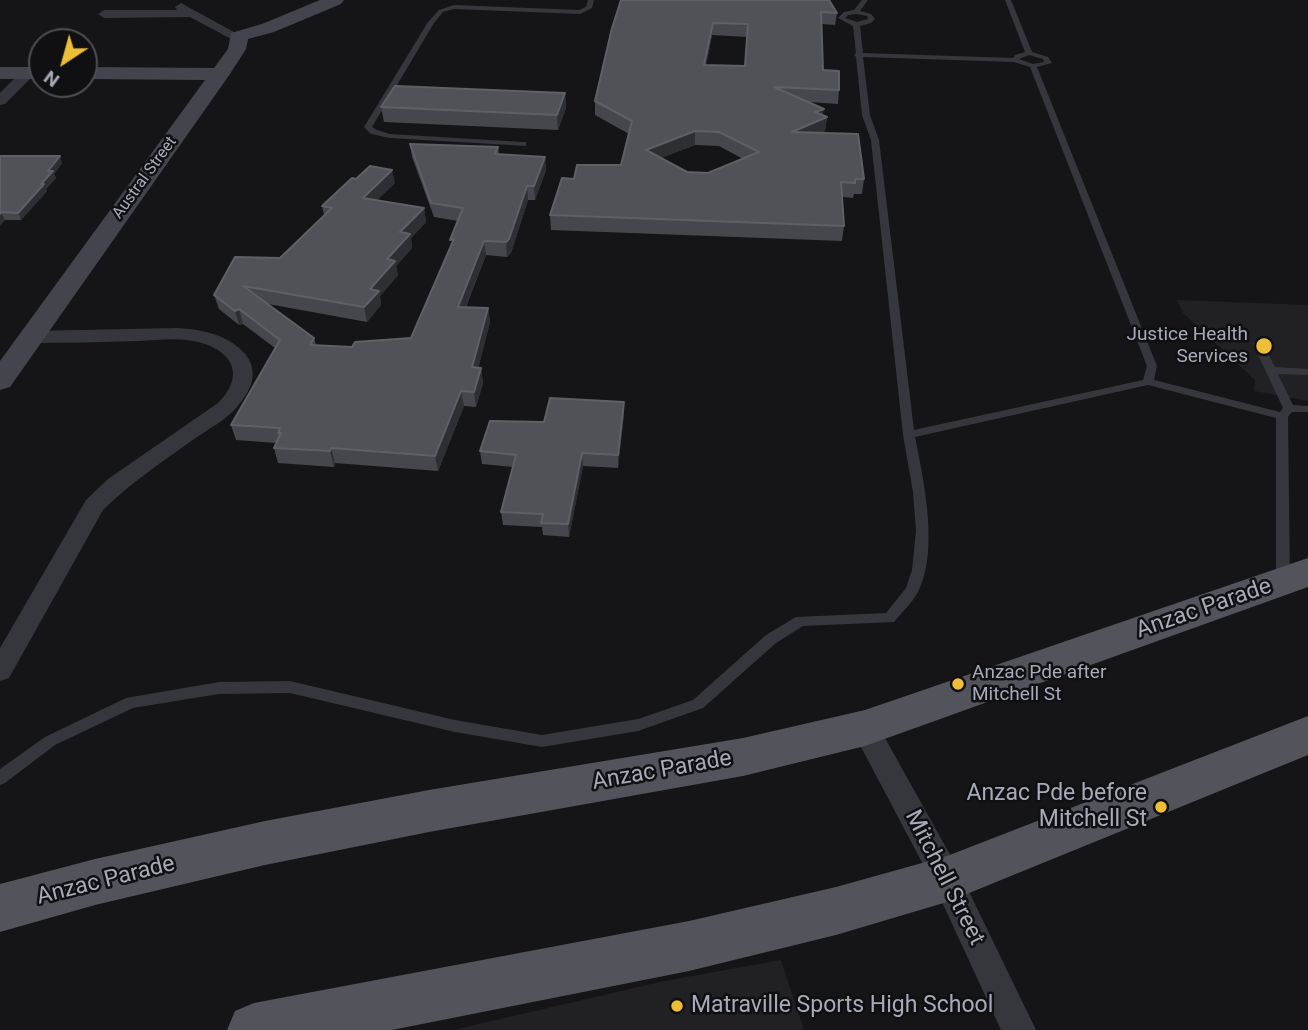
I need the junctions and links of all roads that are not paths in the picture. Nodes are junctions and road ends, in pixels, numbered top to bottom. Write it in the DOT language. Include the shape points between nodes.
graph roads {
  1 [pos="169,0"];
  2 [pos="335,0"];
  3 [pos="592,0"];
  4 [pos="865,0"];
  5 [pos="1008,0"];
  6 [pos="856,12"];
  7 [pos="104,13"];
  8 [pos="192,13"];
  9 [pos="856,24"];
  10 [pos="237,37"];
  11 [pos="1028,53"];
  12 [pos="857,55"];
  13 [pos="1016,60"];
  14 [pos="1033,66"];
  15 [pos="0,73"];
  16 [pos="28,73"];
  17 [pos="98,73"];
  18 [pos="220,74"];
  19 [pos="28,79"];
  20 [pos="0,101"];
  21 [pos="523,144"];
  22 [pos="31,337"];
  23 [pos="1258,344"];
  24 [pos="1270,370"];
  25 [pos="1308,372"];
  26 [pos="0,380"];
  27 [pos="1148,382"];
  28 [pos="1308,409"];
  29 [pos="1286,412"];
  30 [pos="909,435"];
  31 [pos="1295,577"];
  32 [pos="0,671"];
  33 [pos="865,728"];
  34 [pos="1308,735"];
  35 [pos="0,778"];
  36 [pos="947,879"];
  37 [pos="0,908"];
  38 [pos="254,1030"];
  39 [pos="1019,1030"];
  1 -- 8 [label="street"];
  2 -- 10 [label="street"];
  3 -- 21 [label="lane" via="589,8 580,12 454,7 441,11 368,127 390,136"];
  4 -- 6 [label="lane"];
  5 -- 11 [label="lane"];
  6 -- 9 [label="lane" via="841,18"];
  6 -- 9 [label="lane" via="872,19"];
  7 -- 8 [label="street"];
  8 -- 10 [label="street"];
  9 -- 12 [label="lane"];
  10 -- 18 [label="street, Austral Street" via="240,44"];
  11 -- 13 [label="lane" via="1019,54"];
  11 -- 14 [label="lane" via="1048,60 1045,65"];
  12 -- 13 [label="lane"];
  12 -- 30 [label="lane" via="866,115 875,140"];
  13 -- 14 [label="lane"];
  14 -- 27 [label="lane" via="1152,366"];
  15 -- 16 [label="street"];
  17 -- 18 [label="street"];
  18 -- 22 [label="street, Austral Street"];
  19 -- 20 [label="street"];
  22 -- 26 [label="street, Austral Street"];
  22 -- 32 [label="street" via="198,336 231,351 242,363 244,378 225,408 116,484 94,505"];
  23 -- 24 [label="lane"];
  24 -- 25 [label="lane"];
  24 -- 29 [label="lane"];
  27 -- 29 [label="lane"];
  27 -- 30 [label="lane"];
  28 -- 29 [label="lane"];
  29 -- 31 [label="lane"];
  30 -- 35 [label="lane" via="922,539 913,590 890,618 801,621 771,639 698,704 638,725 542,741 454,726 290,687 219,688 131,702 50,741"];
  31 -- 33 [label="main road, Anzac Parade"];
  33 -- 36 [label="street, Mitchell Street"];
  33 -- 37 [label="main road, Anzac Parade" via="743,757 265,843"];
  34 -- 36 [label="main road"];
  36 -- 38 [label="main road" via="689,946"];
  36 -- 39 [label="street, Mitchell Street"];
}
